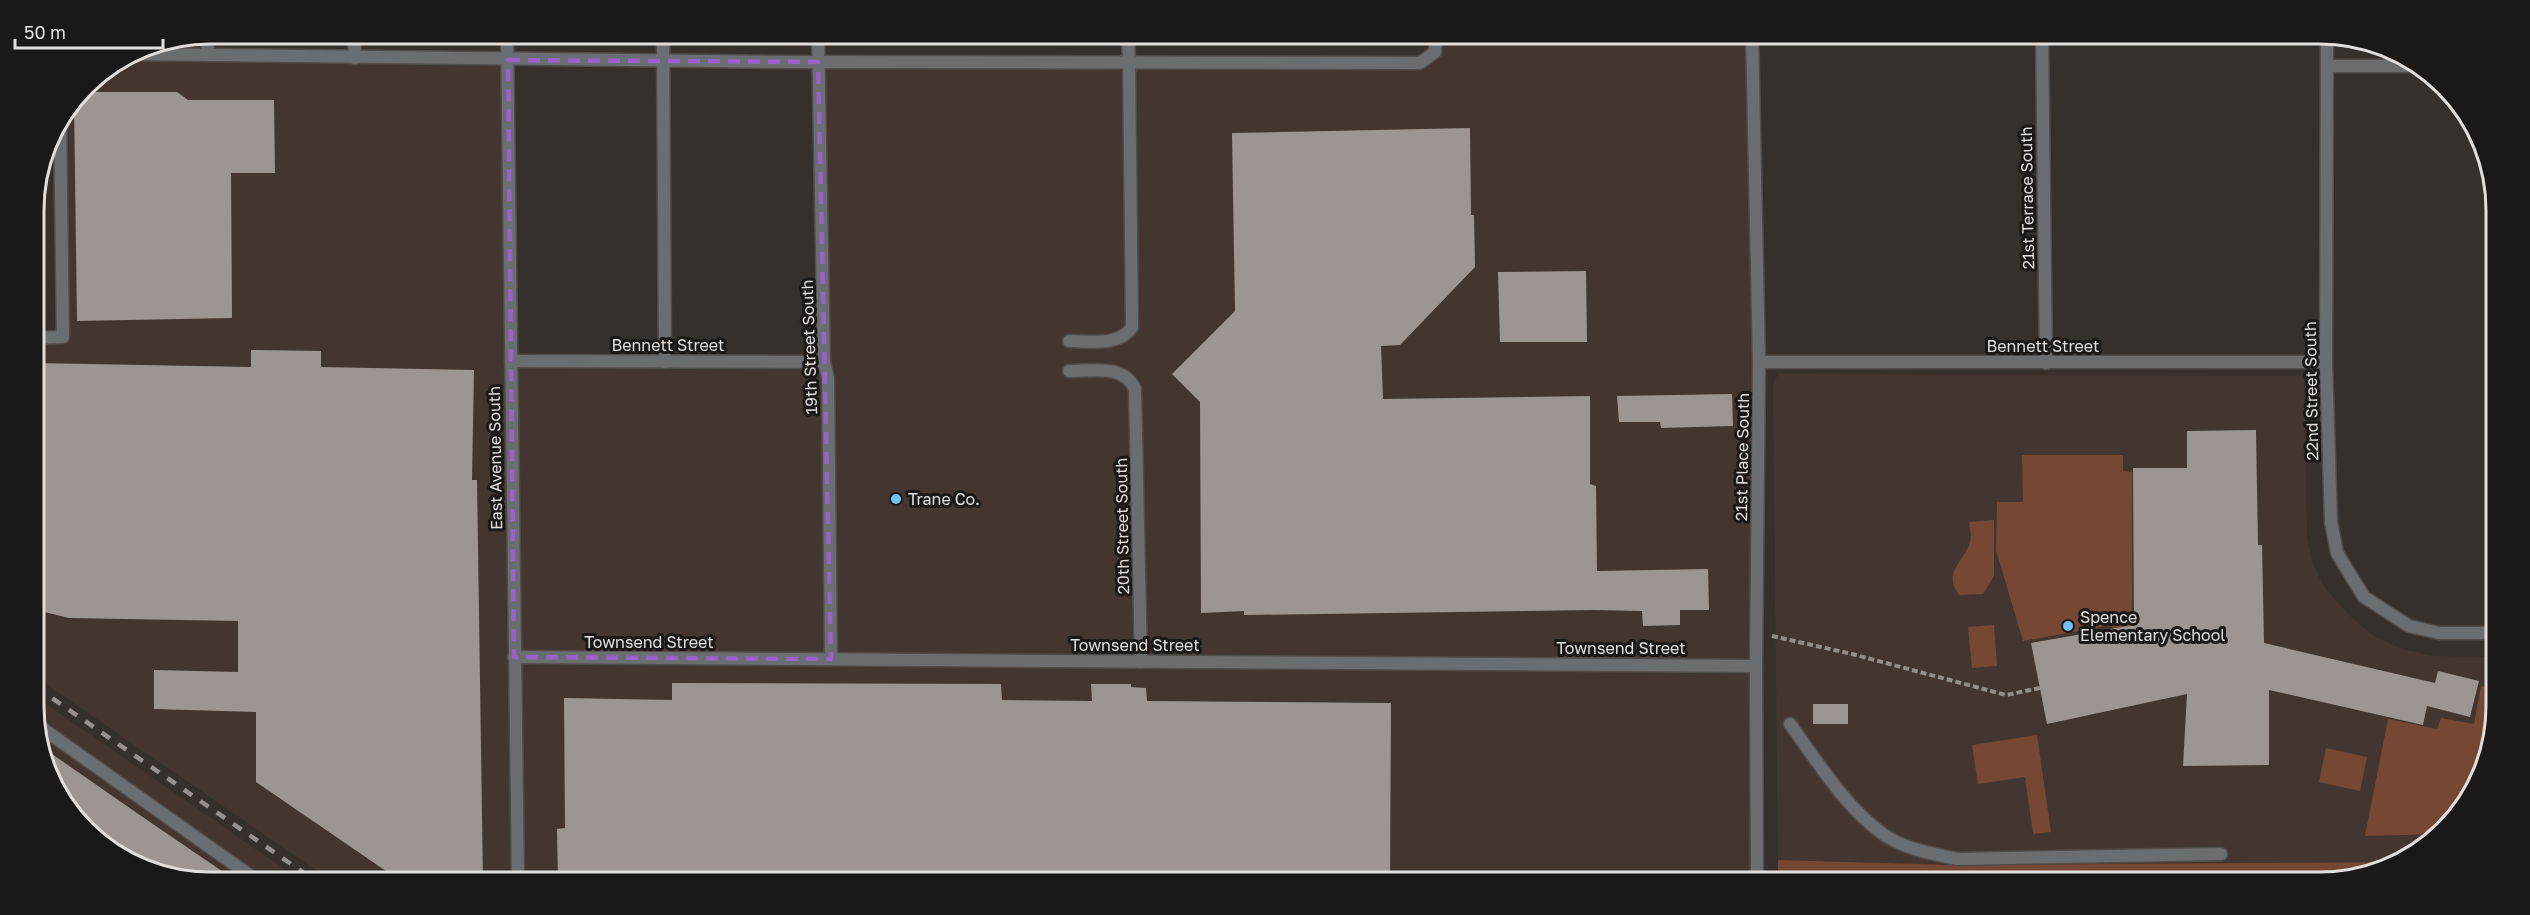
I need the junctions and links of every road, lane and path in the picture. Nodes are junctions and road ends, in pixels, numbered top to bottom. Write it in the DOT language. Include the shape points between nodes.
graph roads {
  1 [pos="207,43"];
  2 [pos="354,43"];
  3 [pos="507,43"];
  4 [pos="663,43"];
  5 [pos="818,43"];
  6 [pos="1128,43"];
  7 [pos="1435,43"];
  8 [pos="1752,43"];
  9 [pos="2042,43"];
  10 [pos="2327,44"];
  11 [pos="151,54"];
  12 [pos="207,55"];
  13 [pos="355,58"];
  14 [pos="508,60"];
  15 [pos="663,61"];
  16 [pos="818,62"];
  17 [pos="1129,64"];
  18 [pos="2328,66"];
  19 [pos="2404,66"];
  20 [pos="60,137"];
  21 [pos="44,338"];
  22 [pos="1069,340"];
  23 [pos="511,361"];
  24 [pos="665,362"];
  25 [pos="824,362"];
  26 [pos="2326,362"];
  27 [pos="1759,363"];
  28 [pos="2046,363"];
  29 [pos="1069,371"];
  30 [pos="2486,633"];
  31 [pos="1756,636"];
  32 [pos="514,657"];
  33 [pos="831,659"];
  34 [pos="1142,662"];
  35 [pos="1756,666"];
  36 [pos="2040,688"];
  37 [pos="1790,724"];
  38 [pos="46,731"];
  39 [pos="2221,854"];
  40 [pos="1758,871"];
  41 [pos="243,872"];
  42 [pos="518,872"];
  1 -- 12 [label="street"];
  2 -- 13 [label="street"];
  3 -- 14 [label="street, East Avenue South"];
  4 -- 15 [label="street"];
  5 -- 16 [label="street, 19th Street South"];
  6 -- 17 [label="street"];
  7 -- 17 [label="street" via="1435,52 1420,63"];
  8 -- 27 [label="street, 21st Place South"];
  9 -- 28 [label="street, 21st Terrace South"];
  10 -- 18 [label="street, 22nd Street South"];
  11 -- 12 [label="street"];
  12 -- 13 [label="street"];
  13 -- 14 [label="street"];
  14 -- 15 [label="street"];
  14 -- 23 [label="street, East Avenue South"];
  15 -- 16 [label="street"];
  15 -- 24 [label="street"];
  16 -- 17 [label="street"];
  16 -- 25 [label="street, 19th Street South"];
  17 -- 22 [label="street" via="1132,327 1119,339"];
  18 -- 19 [label="street"];
  18 -- 26 [label="street, 22nd Street South"];
  20 -- 21 [label="street" via="63,338"];
  23 -- 24 [label="street, Bennett Street"];
  23 -- 32 [label="street, East Avenue South"];
  24 -- 25 [label="street, Bennett Street"];
  25 -- 33 [label="street, 19th Street South" via="828,378"];
  26 -- 28 [label="street, Bennett Street"];
  26 -- 30 [label="street, 22nd Street South" via="2331,522 2337,553 2348,573 2364,597 2409,626 2439,633"];
  27 -- 28 [label="street, Bennett Street"];
  27 -- 31 [label="street, 21st Place South"];
  29 -- 34 [label="street, 20th Street South" via="1118,371 1130,378 1135,389"];
  31 -- 35 [label="street, 21st Place South"];
  31 -- 36 [label="path" via="1781,637 2006,695"];
  32 -- 33 [label="street, Townsend Street"];
  32 -- 42 [label="street, East Avenue South"];
  33 -- 34 [label="street, Townsend Street"];
  34 -- 35 [label="street, Townsend Street"];
  35 -- 40 [label="street, 21st Place South"];
  37 -- 39 [label="street" via="1850,805 1884,835 1922,851 1958,859"];
  38 -- 41 [label="street"];
}
